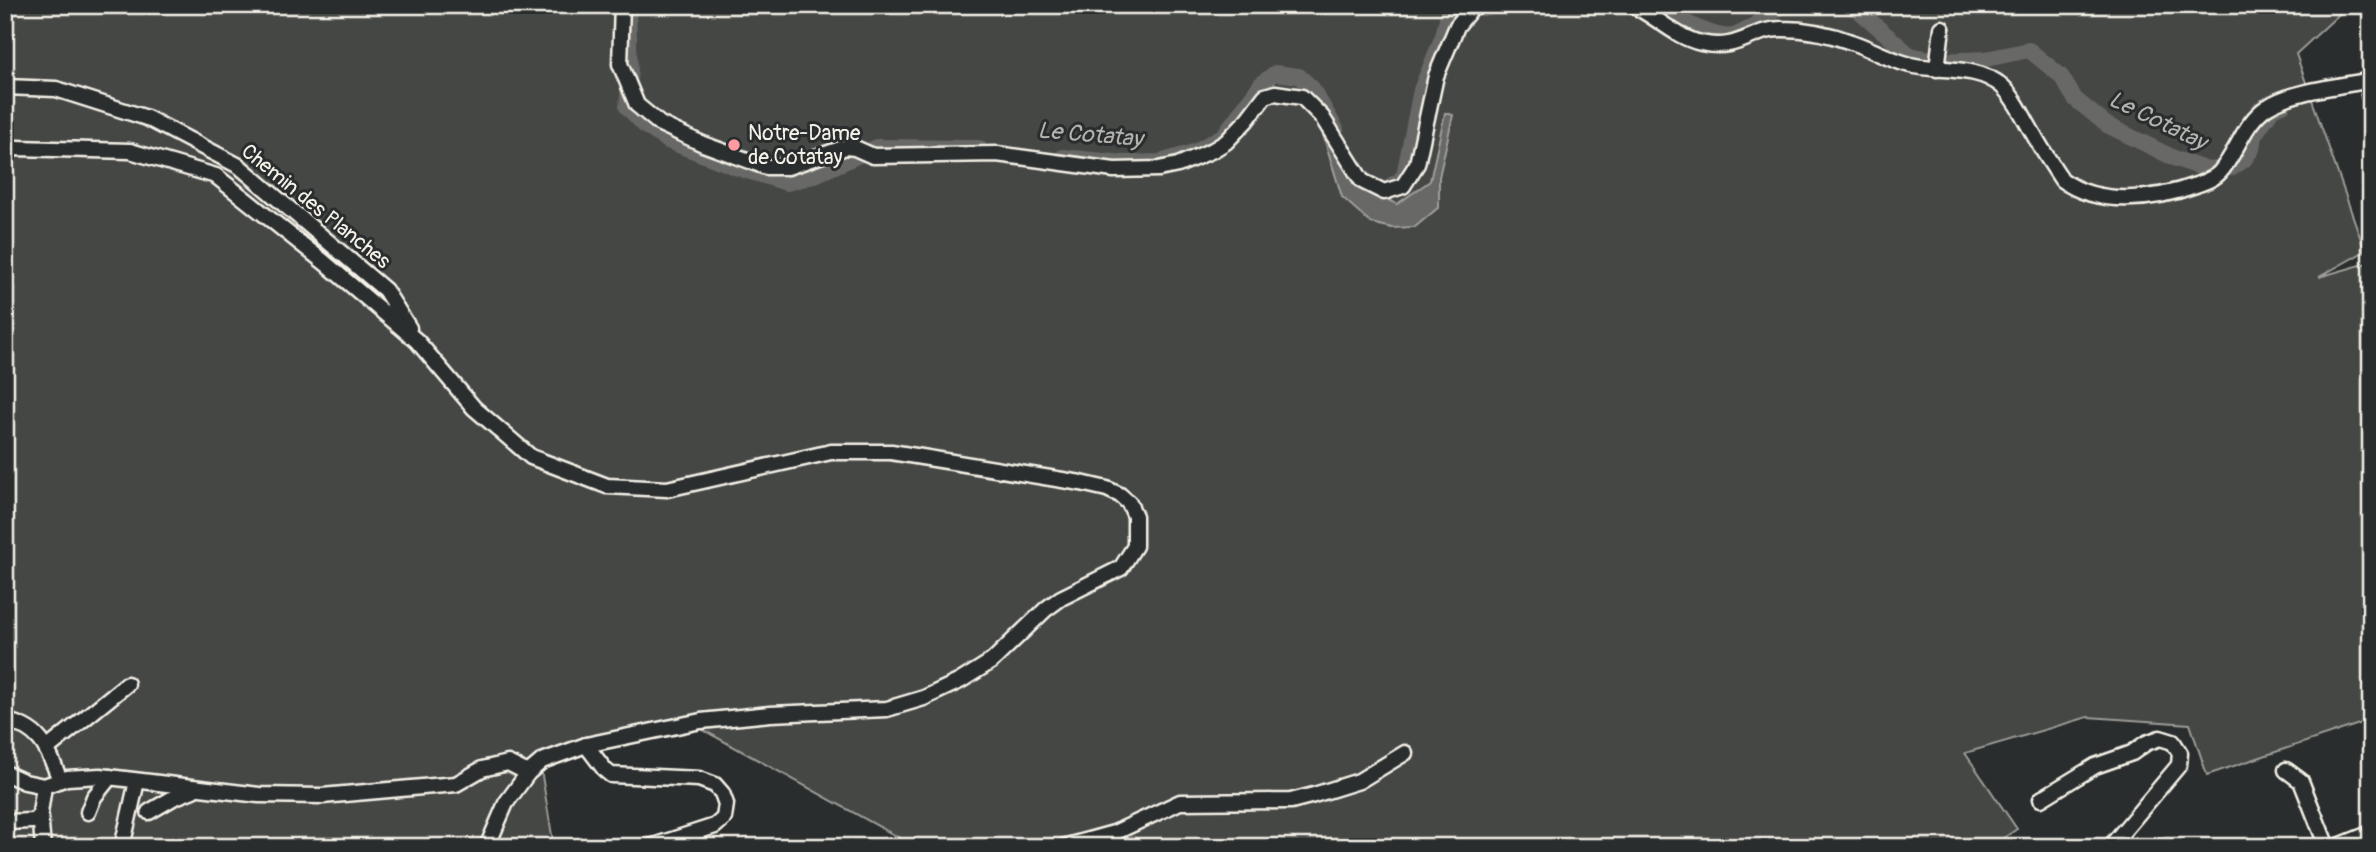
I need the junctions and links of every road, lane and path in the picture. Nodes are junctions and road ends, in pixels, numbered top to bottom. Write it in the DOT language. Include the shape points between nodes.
graph roads {
  1 [pos="622,5"];
  2 [pos="1474,5"];
  3 [pos="1632,5"];
  4 [pos="1942,28"];
  5 [pos="1937,64"];
  6 [pos="2371,80"];
  7 [pos="5,87"];
  8 [pos="5,150"];
  9 [pos="417,341"];
  10 [pos="127,684"];
  11 [pos="5,721"];
  12 [pos="586,744"];
  13 [pos="48,748"];
  14 [pos="1405,753"];
  15 [pos="2286,770"];
  16 [pos="5,773"];
  17 [pos="528,773"];
  18 [pos="110,777"];
  19 [pos="60,780"];
  20 [pos="138,781"];
  21 [pos="44,786"];
  22 [pos="197,789"];
  23 [pos="2041,799"];
  24 [pos="88,812"];
  25 [pos="149,812"];
  26 [pos="41,817"];
  27 [pos="5,822"];
  28 [pos="2371,833"];
  29 [pos="125,844"];
  30 [pos="43,847"];
  31 [pos="487,847"];
  32 [pos="650,847"];
  33 [pos="1063,847"];
  34 [pos="2110,847"];
  35 [pos="2328,847"];
  36 [pos="2336,847"];
  1 -- 2 [label="street" via="620,64 636,105 660,124 766,167 788,167 846,147 873,156 997,154 1114,170 1159,169 1201,156 1226,142 1265,96 1275,93 1302,97 1322,117 1362,181 1384,192 1408,180 1417,164 1436,76 1457,26"];
  3 -- 5 [label="street" via="1700,43 1735,44 1780,28 1849,41 1911,65"];
  4 -- 5 [label="street"];
  5 -- 6 [label="street" via="1989,78 2001,86 2062,180 2090,194 2114,197 2159,196 2209,180 2265,108 2296,96"];
  7 -- 9 [label="street, Chemin des Planches" via="57,89 147,118 239,166 385,290"];
  8 -- 9 [label="street" via="130,151 216,176"];
  9 -- 12 [label="street" via="474,408 531,457 607,486 667,489 831,452 891,452 1081,483 1114,492 1131,506 1135,546 1121,568 1061,598 992,661 924,698 887,709 701,721"];
  10 -- 13 [label="street"];
  11 -- 13 [label="street" via="30,728"];
  12 -- 17 [label="street" via="542,761"];
  12 -- 32 [label="street" via="611,775 699,779 722,793 724,818 715,826"];
  13 -- 19 [label="street"];
  14 -- 33 [label="street" via="1359,781 1314,795 1291,801 1180,802 1114,832"];
  15 -- 35 [label="street" via="2301,781"];
  16 -- 21 [label="street"];
  17 -- 22 [label="street" via="508,763 482,769 456,784 322,796"];
  17 -- 31 [label="street" via="506,803"];
  18 -- 19 [label="street"];
  18 -- 20 [label="street"];
  18 -- 24 [label="street"];
  19 -- 21 [label="street"];
  20 -- 22 [label="street"];
  20 -- 29 [label="street"];
  21 -- 26 [label="street"];
  22 -- 25 [label="street"];
  23 -- 34 [label="street" via="2095,766 2146,743 2160,738 2173,742 2180,753 2179,765"];
  26 -- 27 [label="street"];
  26 -- 30 [label="street"];
  28 -- 36 [label="street"];
}
